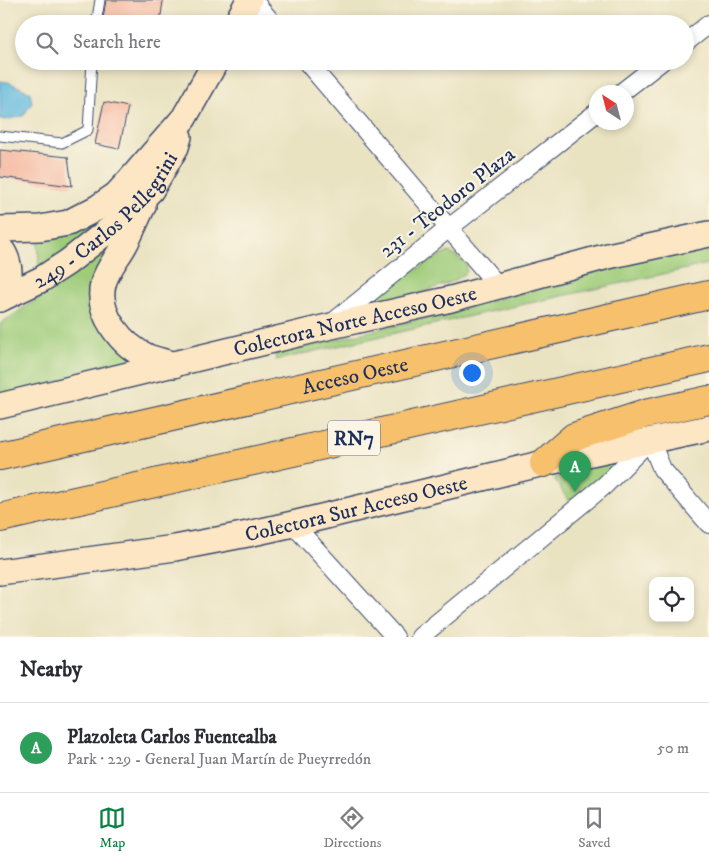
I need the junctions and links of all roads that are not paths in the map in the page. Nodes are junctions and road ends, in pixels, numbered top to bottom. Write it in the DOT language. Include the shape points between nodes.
graph roads {
  1 [pos="100,0"];
  2 [pos="249,0"];
  3 [pos="253,0"];
  4 [pos="98,15"];
  5 [pos="241,15"];
  6 [pos="266,15"];
  7 [pos="709,24"];
  8 [pos="694,36"];
  9 [pos="91,70"];
  10 [pos="211,70"];
  11 [pos="314,70"];
  12 [pos="650,70"];
  13 [pos="631,85"];
  14 [pos="184,118"];
  15 [pos="589,118"];
  16 [pos="0,136"];
  17 [pos="151,190"];
  18 [pos="449,228"];
  19 [pos="0,229"];
  20 [pos="709,234"];
  21 [pos="0,248"];
  22 [pos="499,287"];
  23 [pos="709,295"];
  24 [pos="0,299"];
  25 [pos="327,328"];
  26 [pos="709,358"];
  27 [pos="174,364"];
  28 [pos="709,400"];
  29 [pos="0,406"];
  30 [pos="709,428"];
  31 [pos="650,440"];
  32 [pos="0,456"];
  33 [pos="544,463"];
  34 [pos="0,518"];
  35 [pos="293,524"];
  36 [pos="709,524"];
  37 [pos="1,572"];
  38 [pos="396,637"];
  39 [pos="420,637"];
  1 -- 4 [label="lane"];
  2 -- 5 [label="street"];
  3 -- 6 [label="street"];
  7 -- 8 [label="street"];
  9 -- 16 [label="lane" via="88,130 62,143"];
  10 -- 14 [label="street, 249 - Carlos Pellegrini"];
  11 -- 18 [label="street"];
  12 -- 13 [label="street"];
  14 -- 17 [label="street, 249 - Carlos Pellegrini" via="176,147"];
  14 -- 19 [label="street, 249 - Carlos Pellegrini" via="116,195 97,208 55,226"];
  15 -- 18 [label="street, 231 - Teodoro Plaza"];
  17 -- 24 [label="street, 249 - Carlos Pellegrini" via="114,226 68,262 42,279"];
  17 -- 27 [label="street" via="103,284 102,302 115,331 131,346 148,357"];
  18 -- 22 [label="street"];
  18 -- 25 [label="street, 231 - Teodoro Plaza"];
  20 -- 22 [label="street, Colectora Norte Acceso Oeste" via="608,256"];
  21 -- 24 [label="street" via="9,268 8,284"];
  22 -- 25 [label="street, Colectora Norte Acceso Oeste"];
  23 -- 32 [label="highway, Acceso Oeste"];
  25 -- 27 [label="street, Colectora Norte Acceso Oeste"];
  26 -- 34 [label="highway, RN7"];
  27 -- 29 [label="street, Colectora Norte Acceso Oeste"];
  28 -- 33 [label="highway" via="646,414 574,437"];
  30 -- 31 [label="street, Colectora Sur Acceso Oeste"];
  31 -- 33 [label="street, Colectora Sur Acceso Oeste"];
  31 -- 36 [label="street" via="662,469"];
  31 -- 39 [label="street" via="606,485"];
  33 -- 35 [label="street, Colectora Sur Acceso Oeste"];
  35 -- 37 [label="street, Colectora Sur Acceso Oeste" via="175,548"];
  35 -- 38 [label="street"];
}
